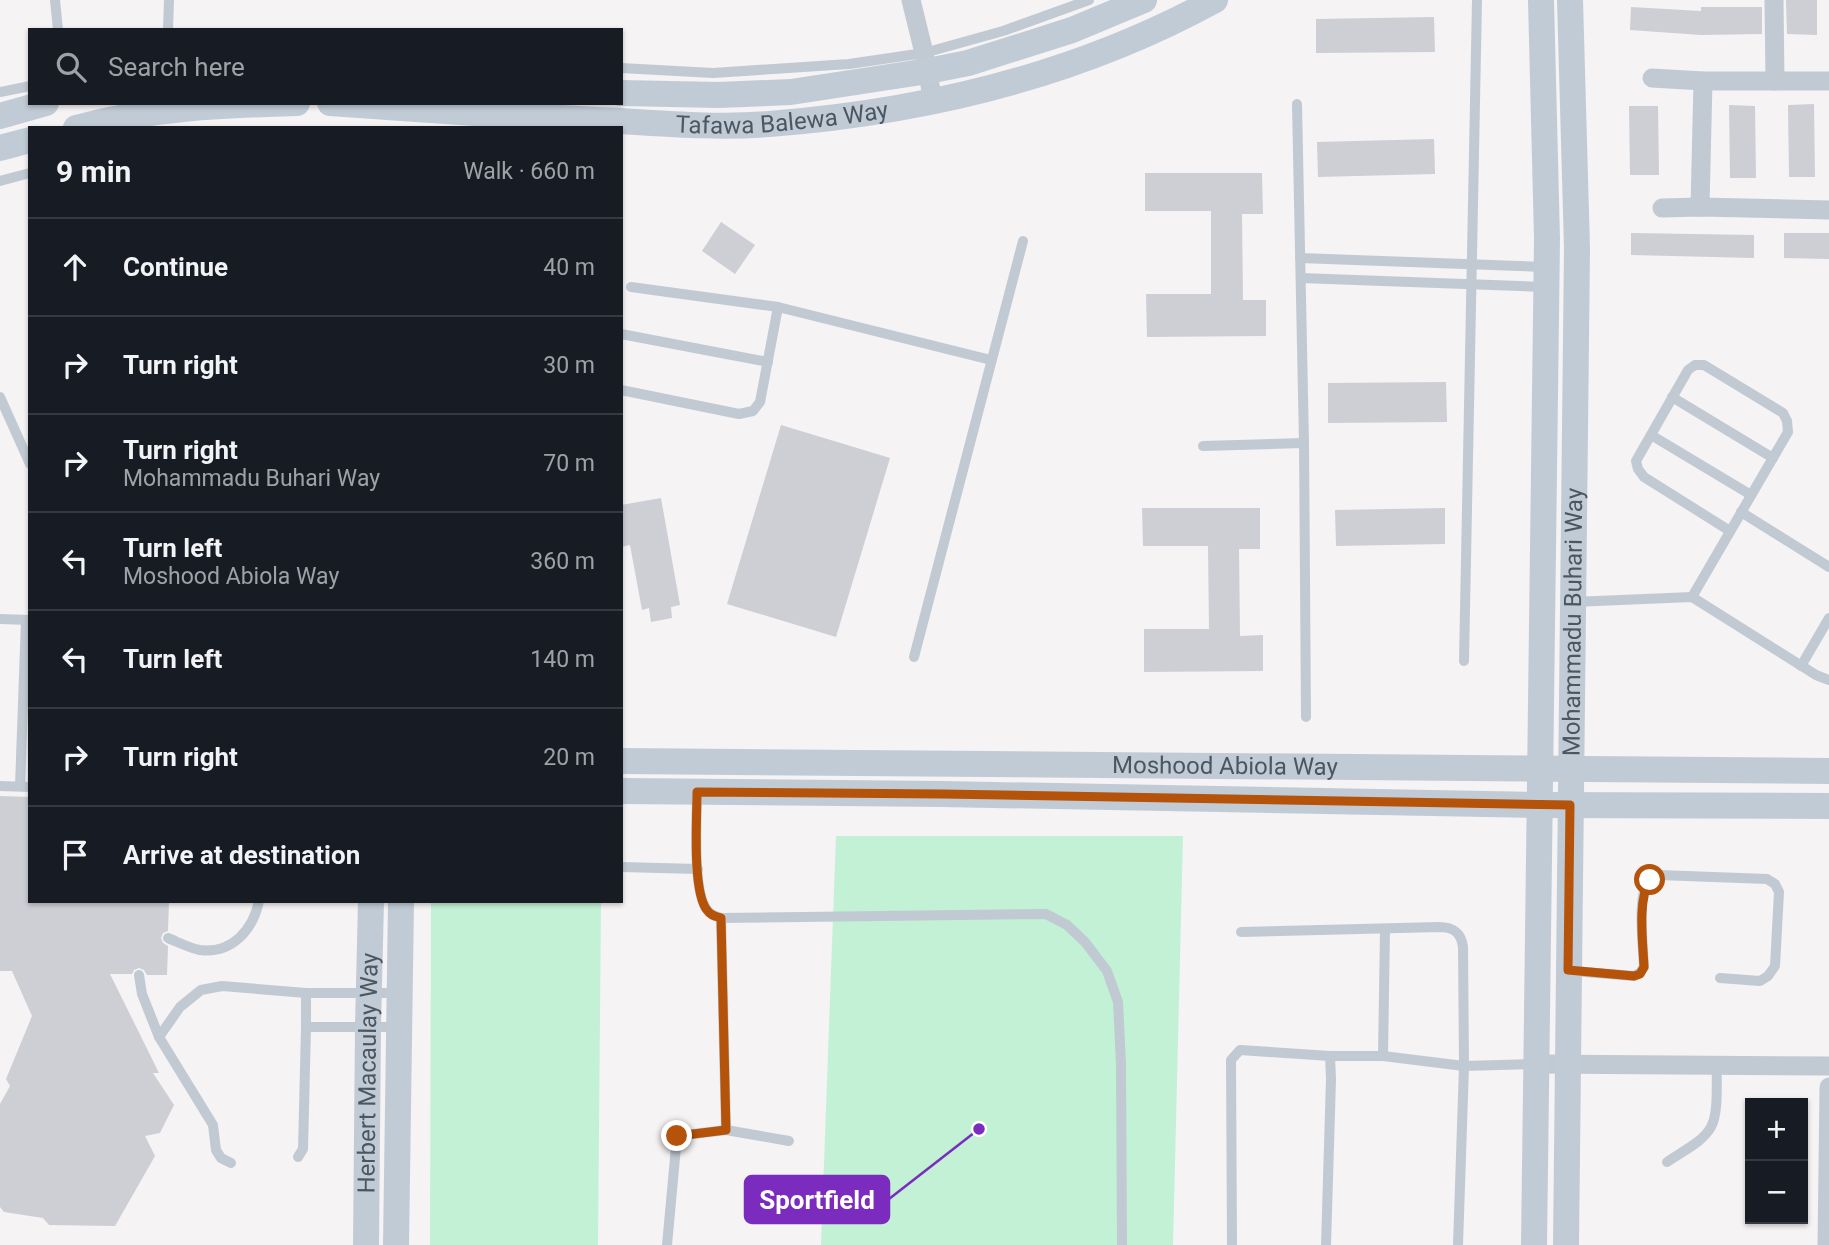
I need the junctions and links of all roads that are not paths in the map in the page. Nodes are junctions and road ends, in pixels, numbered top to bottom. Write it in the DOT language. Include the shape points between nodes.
graph roads {
  1 [pos="55,0"];
  2 [pos="169,0"];
  3 [pos="911,0"];
  4 [pos="1088,0"];
  5 [pos="1144,0"];
  6 [pos="1215,0"];
  7 [pos="1477,0"];
  8 [pos="1541,0"];
  9 [pos="1570,0"];
  10 [pos="1774,0"];
  11 [pos="58,28"];
  12 [pos="168,28"];
  13 [pos="926,62"];
  14 [pos="623,68"];
  15 [pos="1652,78"];
  16 [pos="1703,80"];
  17 [pos="1775,81"];
  18 [pos="1829,81"];
  19 [pos="28,86"];
  20 [pos="0,92"];
  21 [pos="623,93"];
  22 [pos="933,101"];
  23 [pos="1297,104"];
  24 [pos="39,105"];
  25 [pos="214,105"];
  26 [pos="339,105"];
  27 [pos="377,113"];
  28 [pos="409,114"];
  29 [pos="0,116"];
  30 [pos="86,126"];
  31 [pos="28,141"];
  32 [pos="0,148"];
  33 [pos="28,174"];
  34 [pos="0,181"];
  35 [pos="1700,207"];
  36 [pos="1662,208"];
  37 [pos="1829,210"];
  38 [pos="1023,241"];
  39 [pos="1300,258"];
  40 [pos="1472,264"];
  41 [pos="1546,277"];
  42 [pos="1301,278"];
  43 [pos="1471,283"];
  44 [pos="631,287"];
  45 [pos="778,307"];
  46 [pos="623,334"];
  47 [pos="991,360"];
  48 [pos="768,362"];
  49 [pos="623,390"];
  50 [pos="0,397"];
  51 [pos="1672,397"];
  52 [pos="1651,435"];
  53 [pos="1304,443"];
  54 [pos="1203,446"];
  55 [pos="1773,458"];
  56 [pos="28,460"];
  57 [pos="1751,495"];
  58 [pos="1741,512"];
  59 [pos="1730,531"];
  60 [pos="1829,567"];
  61 [pos="1692,597"];
  62 [pos="1573,602"];
  63 [pos="1829,618"];
  64 [pos="0,619"];
  65 [pos="28,620"];
  66 [pos="914,657"];
  67 [pos="1464,661"];
  68 [pos="1801,666"];
  69 [pos="1829,680"];
  70 [pos="1306,717"];
  71 [pos="623,761"];
  72 [pos="942,763"];
  73 [pos="1539,768"];
  74 [pos="1571,768"];
  75 [pos="1829,771"];
  76 [pos="0,786"];
  77 [pos="25,787"];
  78 [pos="623,791"];
  79 [pos="697,792"];
  80 [pos="942,794"];
  81 [pos="1539,805"];
  82 [pos="1570,805"];
  83 [pos="1829,806"];
  84 [pos="623,867"];
  85 [pos="698,869"];
  86 [pos="259,903"];
  87 [pos="371,903"];
  88 [pos="401,903"];
  89 [pos="721,918"];
  90 [pos="1385,929"];
  91 [pos="1241,932"];
  92 [pos="168,939"];
  93 [pos="1568,970"];
  94 [pos="139,975"];
  95 [pos="1720,978"];
  96 [pos="306,993"];
  97 [pos="369,993"];
  98 [pos="399,993"];
  99 [pos="306,1027"];
  100 [pos="368,1027"];
  101 [pos="398,1027"];
  102 [pos="159,1037"];
  103 [pos="1330,1056"];
  104 [pos="1383,1056"];
  105 [pos="1536,1064"];
  106 [pos="1567,1064"];
  107 [pos="1464,1066"];
  108 [pos="1717,1066"];
  109 [pos="1829,1066"];
  110 [pos="1829,1087"];
  111 [pos="726,1130"];
  112 [pos="789,1141"];
  113 [pos="298,1157"];
  114 [pos="1828,1157"];
  115 [pos="1667,1161"];
  116 [pos="231,1163"];
  117 [pos="366,1245"];
  118 [pos="396,1245"];
  119 [pos="667,1245"];
  120 [pos="1122,1245"];
  121 [pos="1231,1245"];
  122 [pos="1326,1245"];
  123 [pos="1458,1245"];
  124 [pos="1534,1245"];
  125 [pos="1566,1245"];
  126 [pos="1826,1245"];
  1 -- 11 [label="lane"];
  2 -- 12 [label="lane"];
  3 -- 13 [label="street"];
  4 -- 13 [label="lane"];
  5 -- 13 [label="main road, Tafawa Balewa Way" via="1072,30 968,63"];
  6 -- 22 [label="main road, Tafawa Balewa Way" via="1117,47 1046,72"];
  7 -- 40 [label="lane"];
  8 -- 41 [label="main road, Mohammadu Buhari Way"];
  9 -- 62 [label="main road, Mohammadu Buhari Way" via="1577,248"];
  10 -- 17 [label="street"];
  13 -- 14 [label="lane" via="713,73"];
  13 -- 21 [label="main road, Tafawa Balewa Way" via="790,92"];
  13 -- 22 [label="street"];
  15 -- 16 [label="street"];
  16 -- 17 [label="street"];
  16 -- 35 [label="street"];
  17 -- 18 [label="street"];
  19 -- 20 [label="lane"];
  22 -- 28 [label="main road, Tafawa Balewa Way" via="767,124"];
  23 -- 39 [label="lane"];
  24 -- 29 [label="main road"];
  25 -- 30 [label="main road"];
  26 -- 27 [label="main road, Tafawa Balewa Way"];
  27 -- 28 [label="main road, Tafawa Balewa Way"];
  31 -- 32 [label="main road"];
  33 -- 34 [label="lane"];
  35 -- 36 [label="street"];
  35 -- 37 [label="street"];
  38 -- 47 [label="lane"];
  39 -- 40 [label="lane"];
  39 -- 42 [label="lane"];
  40 -- 41 [label="lane"];
  40 -- 43 [label="lane"];
  41 -- 43 [label="lane"];
  41 -- 73 [label="main road, Mohammadu Buhari Way"];
  42 -- 43 [label="lane"];
  42 -- 53 [label="lane"];
  43 -- 67 [label="lane"];
  44 -- 45 [label="lane"];
  45 -- 47 [label="lane"];
  45 -- 48 [label="lane"];
  46 -- 48 [label="lane"];
  47 -- 66 [label="lane"];
  48 -- 49 [label="lane" via="760,402 753,411 739,414"];
  50 -- 56 [label="lane"];
  51 -- 52 [label="lane"];
  51 -- 55 [label="lane"];
  51 -- 55 [label="lane" via="1688,370 1704,365 1783,413 1788,432"];
  52 -- 57 [label="lane"];
  52 -- 59 [label="lane" via="1636,461 1644,477"];
  53 -- 54 [label="lane"];
  53 -- 70 [label="lane"];
  55 -- 57 [label="lane"];
  57 -- 58 [label="lane"];
  58 -- 59 [label="lane"];
  58 -- 60 [label="lane"];
  59 -- 61 [label="lane"];
  61 -- 62 [label="lane"];
  61 -- 68 [label="lane"];
  62 -- 74 [label="main road, Mohammadu Buhari Way"];
  63 -- 68 [label="lane"];
  64 -- 65 [label="lane"];
  65 -- 77 [label="lane"];
  68 -- 69 [label="lane"];
  71 -- 72 [label="main road, Moshood Abiola Way"];
  72 -- 73 [label="main road, Moshood Abiola Way"];
  72 -- 80 [label="main road"];
  73 -- 74 [label="main road, Moshood Abiola Way"];
  73 -- 81 [label="main road, Mohammadu Buhari Way"];
  74 -- 75 [label="main road, Moshood Abiola Way"];
  74 -- 82 [label="main road, Mohammadu Buhari Way"];
  76 -- 77 [label="lane"];
  78 -- 79 [label="main road, Moshood Abiola Way"];
  79 -- 80 [label="main road, Moshood Abiola Way"];
  79 -- 85 [label="lane"];
  80 -- 81 [label="main road, Moshood Abiola Way"];
  81 -- 82 [label="main road, Moshood Abiola Way"];
  81 -- 105 [label="main road, Mohammadu Buhari Way"];
  82 -- 83 [label="main road, Moshood Abiola Way"];
  82 -- 93 [label="main road, Mohammadu Buhari Way"];
  84 -- 85 [label="lane"];
  85 -- 89 [label="lane" via="705,908"];
  86 -- 92 [label="lane" via="249,928 226,946 197,949"];
  87 -- 97 [label="main road, Herbert Macaulay Way"];
  88 -- 98 [label="main road, Herbert Macaulay Way"];
  89 -- 111 [label="lane"];
  89 -- 120 [label="lane" via="1046,914 1067,925 1107,971 1118,1002"];
  90 -- 91 [label="lane"];
  90 -- 104 [label="lane"];
  90 -- 107 [label="lane" via="1448,927 1462,938"];
  93 -- 95 [label="lane" via="1640,974 1644,967 1644,889 1658,875 1767,879 1779,892 1775,966 1760,981"];
  93 -- 106 [label="main road, Mohammadu Buhari Way"];
  94 -- 102 [label="lane"];
  96 -- 97 [label="lane"];
  96 -- 99 [label="lane"];
  96 -- 102 [label="lane" via="222,986 201,990 180,1007"];
  97 -- 98 [label="lane"];
  97 -- 100 [label="main road, Herbert Macaulay Way"];
  98 -- 101 [label="main road, Herbert Macaulay Way"];
  99 -- 100 [label="lane"];
  99 -- 113 [label="lane" via="303,1149"];
  100 -- 101 [label="lane"];
  100 -- 117 [label="main road, Herbert Macaulay Way"];
  101 -- 118 [label="main road, Herbert Macaulay Way"];
  102 -- 116 [label="lane" via="213,1125 216,1150"];
  103 -- 104 [label="lane"];
  103 -- 121 [label="lane" via="1240,1050 1231,1060"];
  103 -- 122 [label="lane"];
  104 -- 107 [label="lane"];
  105 -- 106 [label="street"];
  105 -- 107 [label="lane"];
  105 -- 124 [label="main road, Mohammadu Buhari Way"];
  106 -- 108 [label="street"];
  106 -- 125 [label="main road, Mohammadu Buhari Way"];
  107 -- 123 [label="lane"];
  108 -- 109 [label="street"];
  108 -- 115 [label="lane" via="1711,1127"];
  110 -- 114 [label="street"];
  111 -- 112 [label="lane"];
  111 -- 119 [label="lane" via="677,1136"];
  114 -- 126 [label="street"];
}
